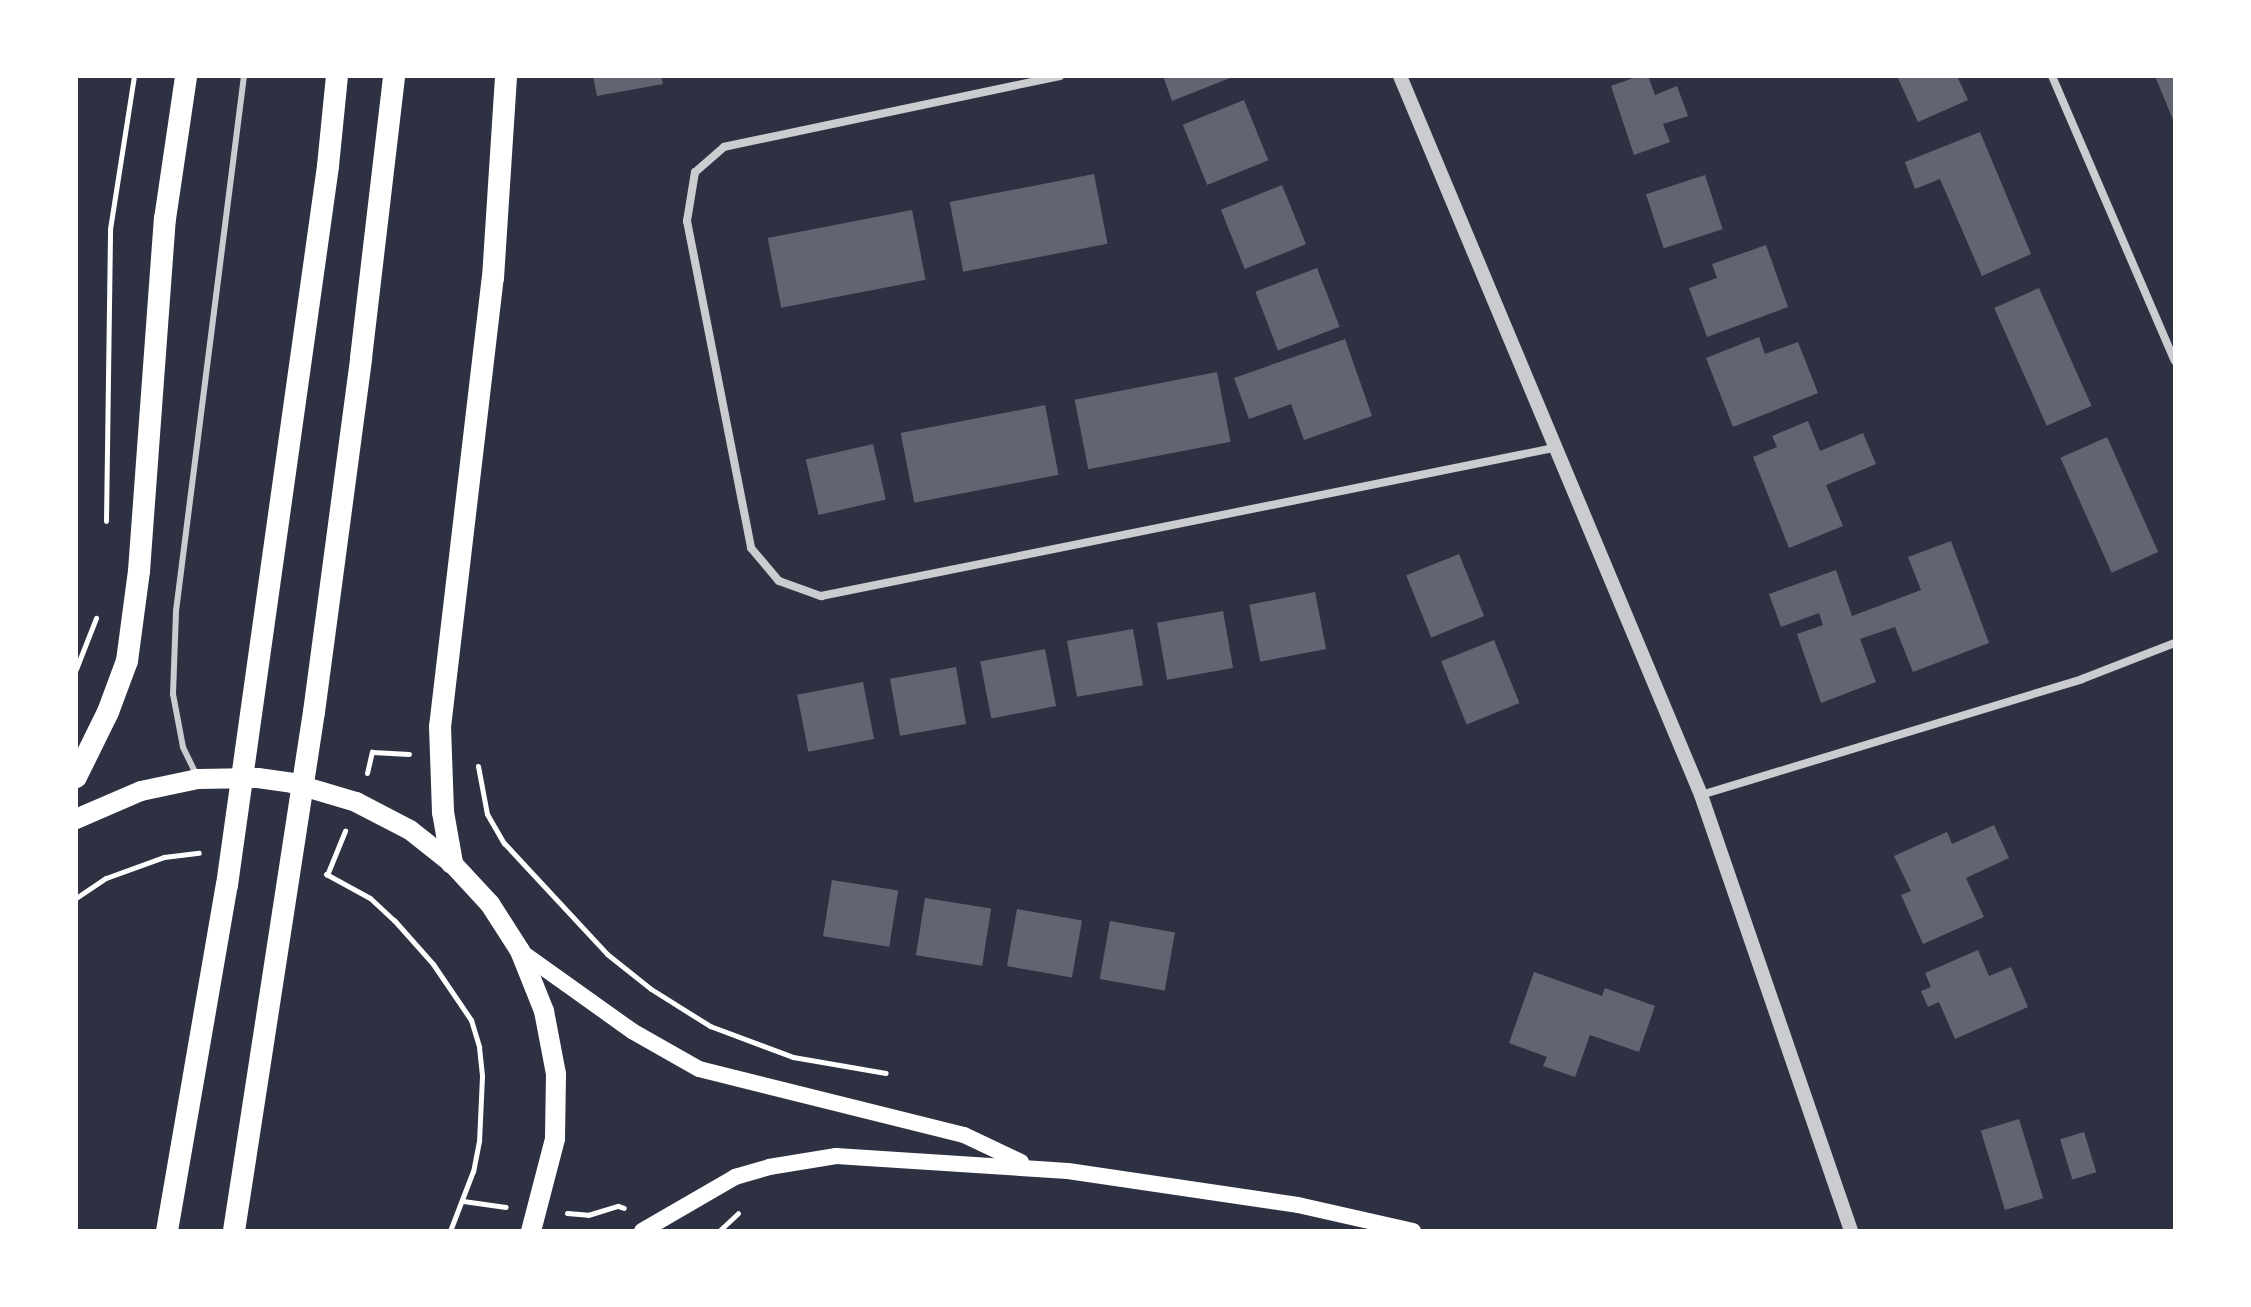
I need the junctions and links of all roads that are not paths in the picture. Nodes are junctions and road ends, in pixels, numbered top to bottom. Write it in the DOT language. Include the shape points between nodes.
graph roads {
  1 [pos="186,76"];
  2 [pos="244,76"];
  3 [pos="337,76"];
  4 [pos="394,76"];
  5 [pos="506,76"];
  6 [pos="1060,76"];
  7 [pos="1400,76"];
  8 [pos="2052,76"];
  9 [pos="2175,361"];
  10 [pos="1554,448"];
  11 [pos="2175,643"];
  12 [pos="76,777"];
  13 [pos="198,779"];
  14 [pos="1701,795"];
  15 [pos="76,819"];
  16 [pos="452,863"];
  17 [pos="520,951"];
  18 [pos="1030,1166"];
  19 [pos="167,1231"];
  20 [pos="234,1231"];
  21 [pos="531,1231"];
  22 [pos="642,1231"];
  23 [pos="1413,1231"];
  24 [pos="1851,1231"];
  1 -- 12 [label="highway" via="165,219 139,571 127,661"];
  2 -- 13 [label="lane" via="176,611 173,694 183,747"];
  3 -- 19 [label="highway" via="227,885"];
  4 -- 20 [label="highway" via="314,712"];
  5 -- 16 [label="highway" via="493,278 440,727 443,812"];
  6 -- 10 [label="street" via="724,147 695,172 687,221 751,548 779,581 821,596"];
  7 -- 10 [label="street"];
  8 -- 9 [label="street"];
  10 -- 14 [label="street"];
  11 -- 14 [label="street" via="2082,679"];
  13 -- 15 [label="main road" via="141,791"];
  13 -- 16 [label="main road" via="258,778 331,792 410,830"];
  14 -- 24 [label="street"];
  16 -- 17 [label="main road" via="490,904"];
  17 -- 18 [label="main road" via="632,1031 699,1069 964,1135"];
  17 -- 21 [label="main road" via="544,1011 556,1074 555,1139"];
  18 -- 22 [label="main road" via="836,1156 802,1160 735,1177"];
  18 -- 23 [label="main road" via="1298,1205"];
}
